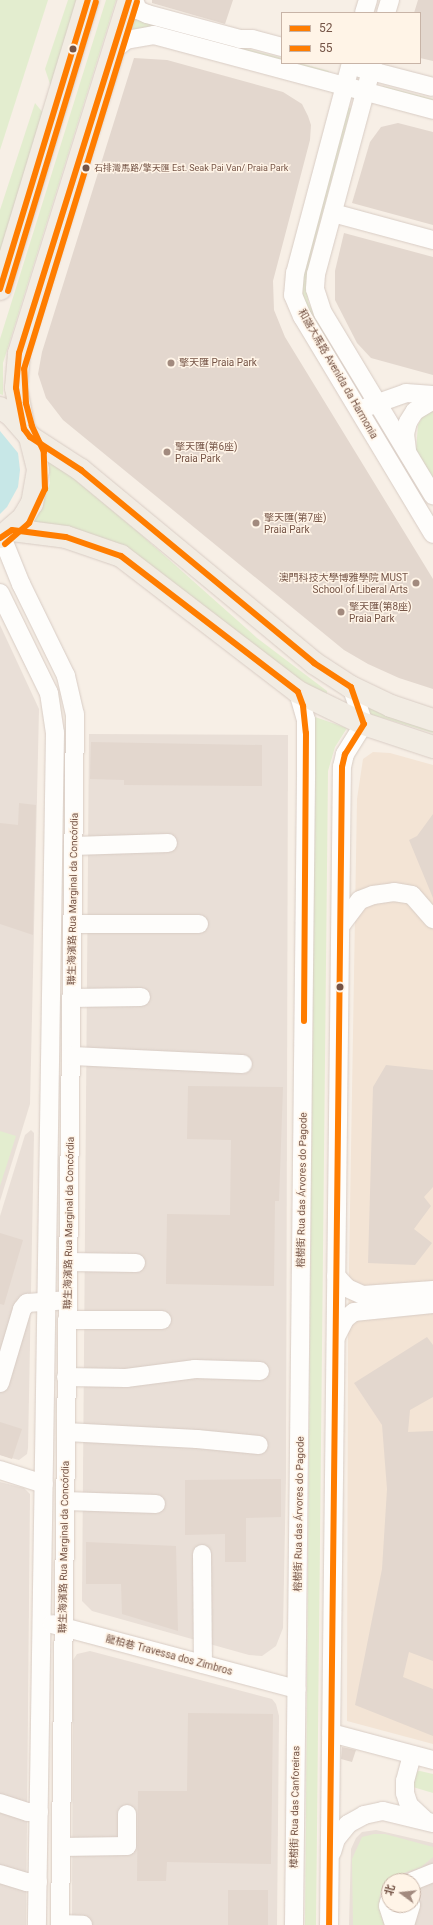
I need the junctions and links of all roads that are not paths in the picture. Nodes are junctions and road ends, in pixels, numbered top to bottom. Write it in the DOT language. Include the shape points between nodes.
graph roads {
  1 [pos="88,0"];
  2 [pos="129,0"];
  3 [pos="134,0"];
  4 [pos="368,0"];
  5 [pos="390,0"];
  6 [pos="364,12"];
  7 [pos="386,12"];
  8 [pos="281,47"];
  9 [pos="111,58"];
  10 [pos="348,64"];
  11 [pos="372,67"];
  12 [pos="345,86"];
  13 [pos="433,87"];
  14 [pos="365,91"];
  15 [pos="433,110"];
  16 [pos="333,213"];
  17 [pos="433,240"];
  18 [pos="0,289"];
  19 [pos="433,395"];
  20 [pos="433,400"];
  21 [pos="376,401"];
  22 [pos="0,408"];
  23 [pos="359,411"];
  24 [pos="27,433"];
  25 [pos="411,459"];
  26 [pos="433,495"];
  27 [pos="433,534"];
  28 [pos="5,535"];
  29 [pos="0,594"];
  30 [pos="351,687"];
  31 [pos="298,692"];
  32 [pos="433,720"];
  33 [pos="364,724"];
  34 [pos="433,747"];
  35 [pos="168,843"];
  36 [pos="73,846"];
  37 [pos="433,919"];
  38 [pos="72,924"];
  39 [pos="199,924"];
  40 [pos="341,925"];
  41 [pos="141,997"];
  42 [pos="71,998"];
  43 [pos="71,1056"];
  44 [pos="243,1064"];
  45 [pos="68,1262"];
  46 [pos="136,1263"];
  47 [pos="336,1276"];
  48 [pos="433,1290"];
  49 [pos="68,1300"];
  50 [pos="47,1302"];
  51 [pos="433,1304"];
  52 [pos="67,1320"];
  53 [pos="162,1320"];
  54 [pos="336,1337"];
  55 [pos="260,1371"];
  56 [pos="66,1377"];
  57 [pos="0,1383"];
  58 [pos="66,1432"];
  59 [pos="259,1445"];
  60 [pos="0,1470"];
  61 [pos="44,1484"];
  62 [pos="65,1501"];
  63 [pos="156,1504"];
  64 [pos="202,1554"];
  65 [pos="42,1621"];
  66 [pos="63,1627"];
  67 [pos="203,1664"];
  68 [pos="297,1689"];
  69 [pos="331,1733"];
  70 [pos="412,1754"];
  71 [pos="433,1760"];
  72 [pos="0,1803"];
  73 [pos="39,1812"];
  74 [pos="127,1814"];
  75 [pos="429,1822"];
  76 [pos="61,1847"];
  77 [pos="330,1856"];
  78 [pos="0,1874"];
  79 [pos="38,1882"];
  80 [pos="390,1913"];
  81 [pos="409,1913"];
  82 [pos="60,1924"];
  83 [pos="37,1925"];
  84 [pos="83,1925"];
  85 [pos="294,1925"];
  86 [pos="329,1925"];
  87 [pos="394,1925"];
  88 [pos="405,1925"];
  1 -- 18 [label="main road"];
  2 -- 9 [label="main road"];
  3 -- 8 [label="street" via="138,10 147,14 240,39 252,39"];
  4 -- 6 [label="street"];
  5 -- 7 [label="street"];
  9 -- 12 [label="street" via="115,49 126,40 154,35"];
  9 -- 24 [label="main road" via="19,353 16,388"];
  10 -- 11 [label="street"];
  10 -- 12 [label="street, 和諧大馬路 Avenida da Harmonia"];
  11 -- 13 [label="street"];
  11 -- 14 [label="street, 和諧大馬路 Avenida da Harmonia"];
  12 -- 14 [label="street"];
  12 -- 23 [label="street, 和諧大馬路 Avenida da Harmonia" via="295,273 293,295 302,316"];
  14 -- 15 [label="street"];
  14 -- 16 [label="street, 和諧大馬路 Avenida da Harmonia"];
  16 -- 17 [label="street"];
  16 -- 21 [label="street, 和諧大馬路 Avenida da Harmonia" via="316,274 318,304"];
  19 -- 21 [label="street" via="406,393"];
  20 -- 25 [label="street" via="415,411 408,422 405,434"];
  21 -- 23 [label="street"];
  21 -- 25 [label="street, 和諧大馬路 Avenida da Harmonia"];
  22 -- 24 [label="main road" via="11,415"];
  23 -- 27 [label="street, 和諧大馬路 Avenida da Harmonia"];
  24 -- 28 [label="main road" via="37,464 37,487 23,518"];
  24 -- 30 [label="main road" via="81,470 314,663"];
  25 -- 26 [label="street, 和諧大馬路 Avenida da Harmonia"];
  28 -- 31 [label="main road" via="66,537 121,556"];
  28 -- 36 [label="street, 聯生海濱路 Rua Marginal da Concórdia" via="21,584 66,676 74,702"];
  29 -- 50 [label="street, 聯生海濱路 Rua Marginal da Concórdia" via="46,688 54,718"];
  30 -- 32 [label="main road" via="391,706"];
  30 -- 33 [label="street"];
  31 -- 33 [label="main road"];
  31 -- 68 [label="street, 榕樹街 Rua das Árvores do Pagode" via="306,720 306,771"];
  33 -- 34 [label="main road"];
  33 -- 40 [label="street" via="344,754 342,767"];
  35 -- 36 [label="street"];
  36 -- 38 [label="street, 聯生海濱路 Rua Marginal da Concórdia"];
  37 -- 40 [label="street" via="412,895 394,892 360,900"];
  38 -- 39 [label="street"];
  38 -- 42 [label="street, 聯生海濱路 Rua Marginal da Concórdia"];
  40 -- 47 [label="street"];
  41 -- 42 [label="street"];
  42 -- 43 [label="street, 聯生海濱路 Rua Marginal da Concórdia"];
  43 -- 44 [label="street"];
  43 -- 45 [label="street, 聯生海濱路 Rua Marginal da Concórdia"];
  45 -- 46 [label="street"];
  45 -- 49 [label="street, 聯生海濱路 Rua Marginal da Concórdia"];
  47 -- 48 [label="street" via="347,1288 363,1295"];
  47 -- 54 [label="street"];
  49 -- 50 [label="street"];
  49 -- 52 [label="street, 聯生海濱路 Rua Marginal da Concórdia"];
  50 -- 57 [label="street" via="27,1303 22,1308"];
  50 -- 61 [label="street, 聯生海濱路 Rua Marginal da Concórdia"];
  51 -- 54 [label="street" via="354,1312 345,1319"];
  52 -- 53 [label="street"];
  52 -- 56 [label="street, 聯生海濱路 Rua Marginal da Concórdia"];
  54 -- 69 [label="street"];
  55 -- 56 [label="street" via="195,1369 126,1378"];
  56 -- 58 [label="street, 聯生海濱路 Rua Marginal da Concórdia"];
  58 -- 59 [label="street"];
  58 -- 62 [label="street, 聯生海濱路 Rua Marginal da Concórdia"];
  60 -- 61 [label="street"];
  61 -- 65 [label="street, 聯生海濱路 Rua Marginal da Concórdia"];
  62 -- 63 [label="street"];
  62 -- 66 [label="street, 聯生海濱路 Rua Marginal da Concórdia"];
  64 -- 67 [label="street"];
  65 -- 66 [label="street, 龍柏巷 Travessa dos Zimbros"];
  65 -- 73 [label="street, 聯生海濱路 Rua Marginal da Concórdia"];
  66 -- 67 [label="street, 龍柏巷 Travessa dos Zimbros"];
  66 -- 76 [label="street, 聯生海濱路 Rua Marginal da Concórdia"];
  67 -- 68 [label="street, 龍柏巷 Travessa dos Zimbros"];
  68 -- 85 [label="street, 樟樹街 Rua das Canforeiras"];
  69 -- 70 [label="street"];
  69 -- 77 [label="street"];
  70 -- 71 [label="street"];
  70 -- 75 [label="street" via="405,1793 412,1810"];
  72 -- 73 [label="street" via="28,1812"];
  73 -- 79 [label="street, 聯生海濱路 Rua Marginal da Concórdia"];
  74 -- 76 [label="street" via="127,1846"];
  75 -- 77 [label="street" via="383,1811 364,1815 348,1824 336,1838"];
  76 -- 82 [label="street, 聯生海濱路 Rua Marginal da Concórdia"];
  77 -- 86 [label="street"];
  78 -- 79 [label="street" via="27,1882"];
  79 -- 83 [label="street, 聯生海濱路 Rua Marginal da Concórdia"];
  80 -- 87 [label="street"];
  81 -- 88 [label="street"];
  82 -- 84 [label="street"];
}
